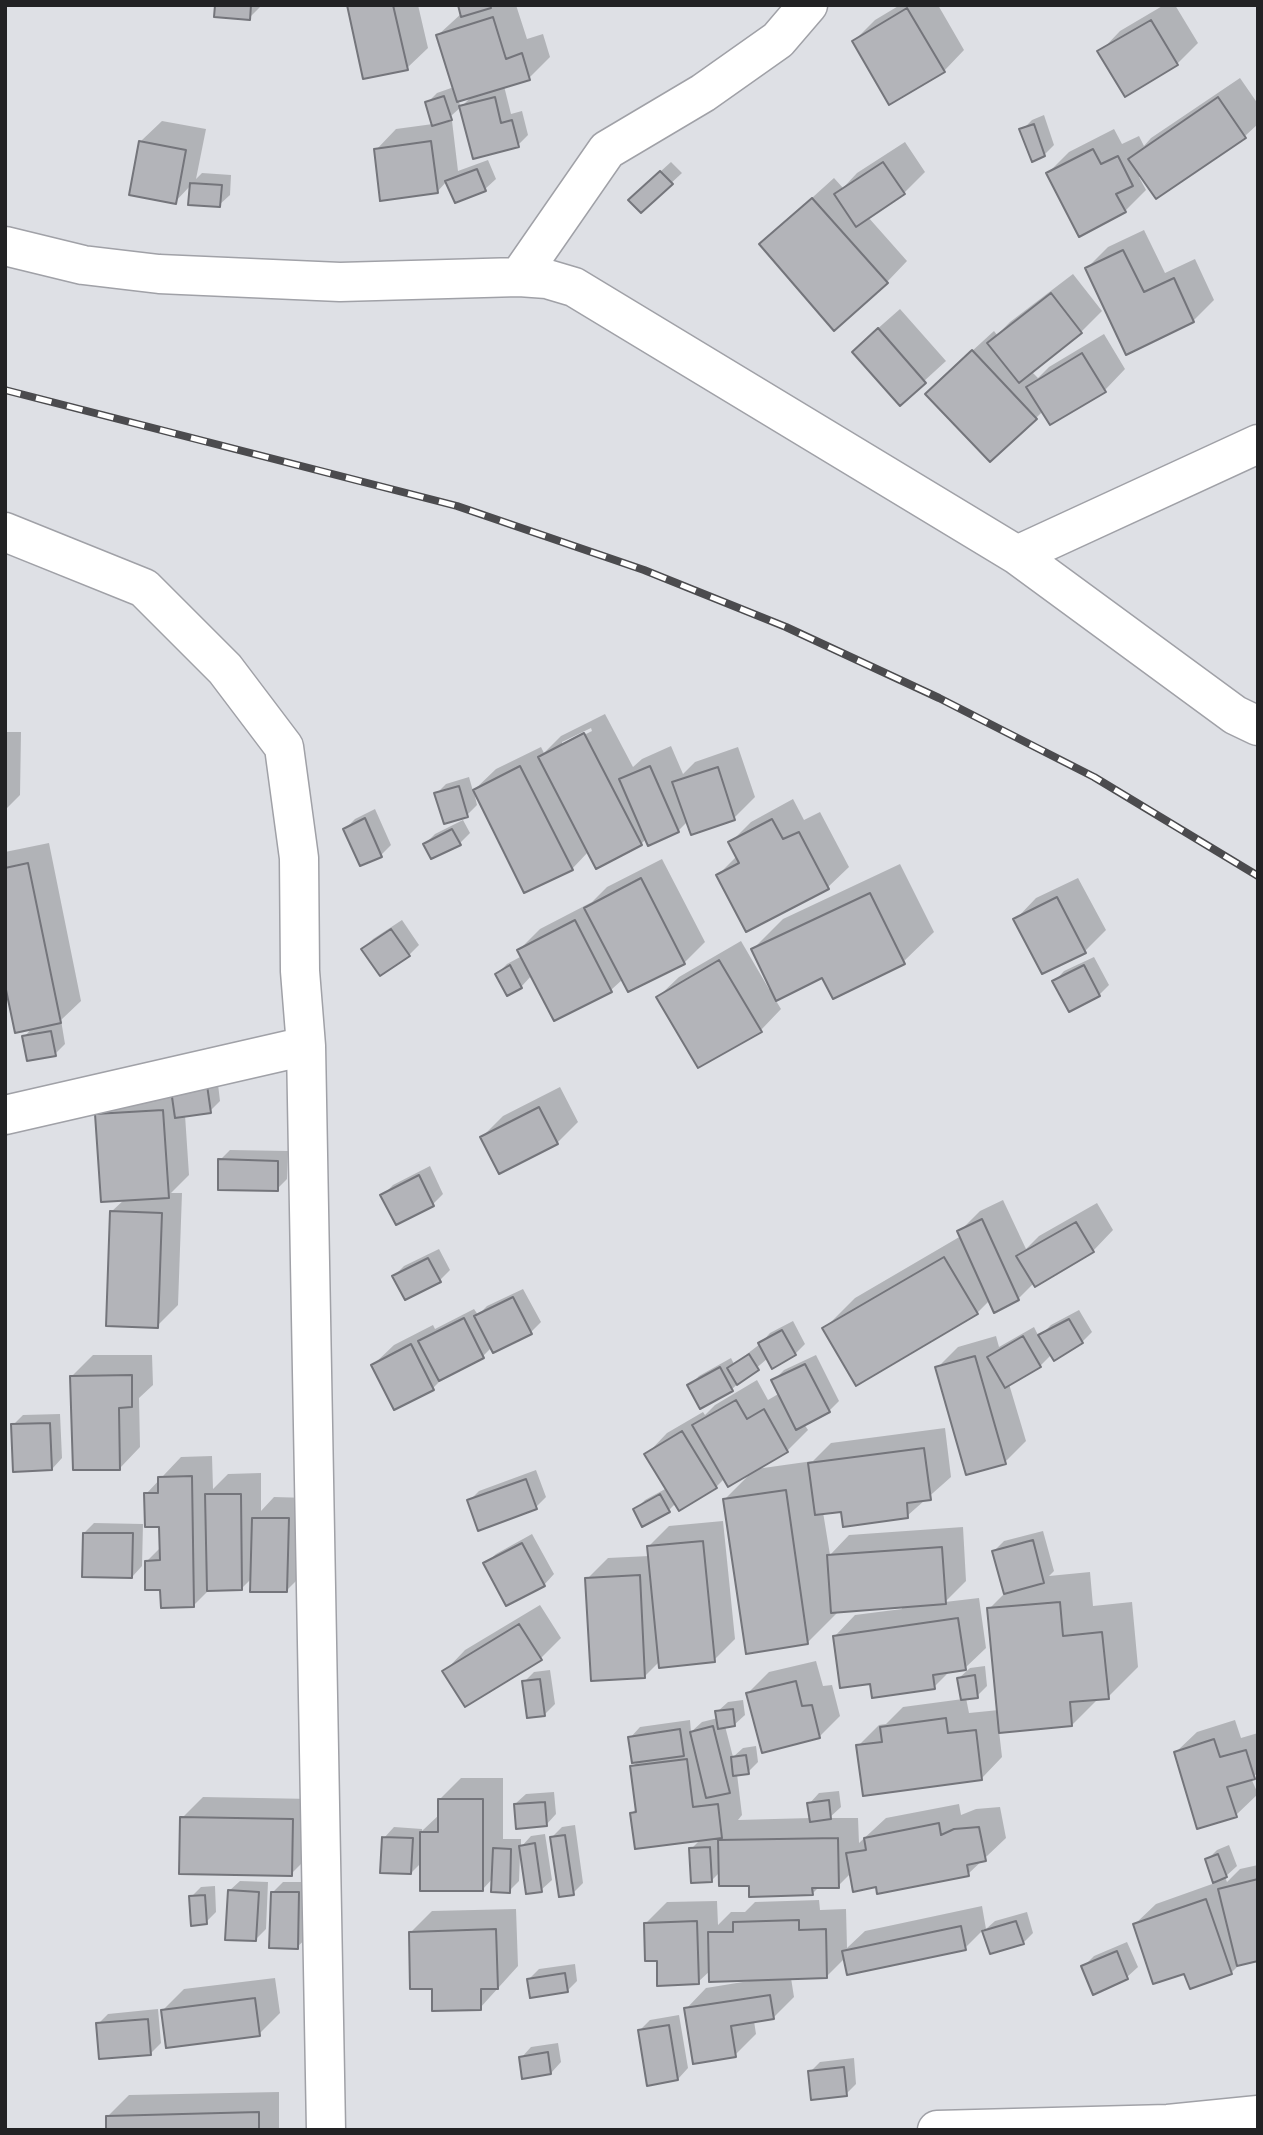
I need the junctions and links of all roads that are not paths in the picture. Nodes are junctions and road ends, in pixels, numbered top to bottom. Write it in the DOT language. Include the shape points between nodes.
graph roads {
  1 [pos="808,5"];
  2 [pos="5,246"];
  3 [pos="519,277"];
  4 [pos="1258,444"];
  5 [pos="5,532"];
  6 [pos="1017,555"];
  7 [pos="1250,729"];
  8 [pos="306,1046"];
  9 [pos="5,1115"];
  10 [pos="1258,2115"];
  11 [pos="326,2130"];
  12 [pos="937,2130"];
  1 -- 3 [label="street" via="778,40 703,93 607,150"];
  2 -- 3 [label="street" via="82,265 159,274 340,282"];
  3 -- 6 [label="street" via="574,287"];
  4 -- 6 [label="street"];
  5 -- 8 [label="street" via="144,588 225,670 284,747 299,858"];
  6 -- 7 [label="street"];
  8 -- 9 [label="street"];
  8 -- 11 [label="street"];
  10 -- 12 [label="street" via="1168,2124"];
}
